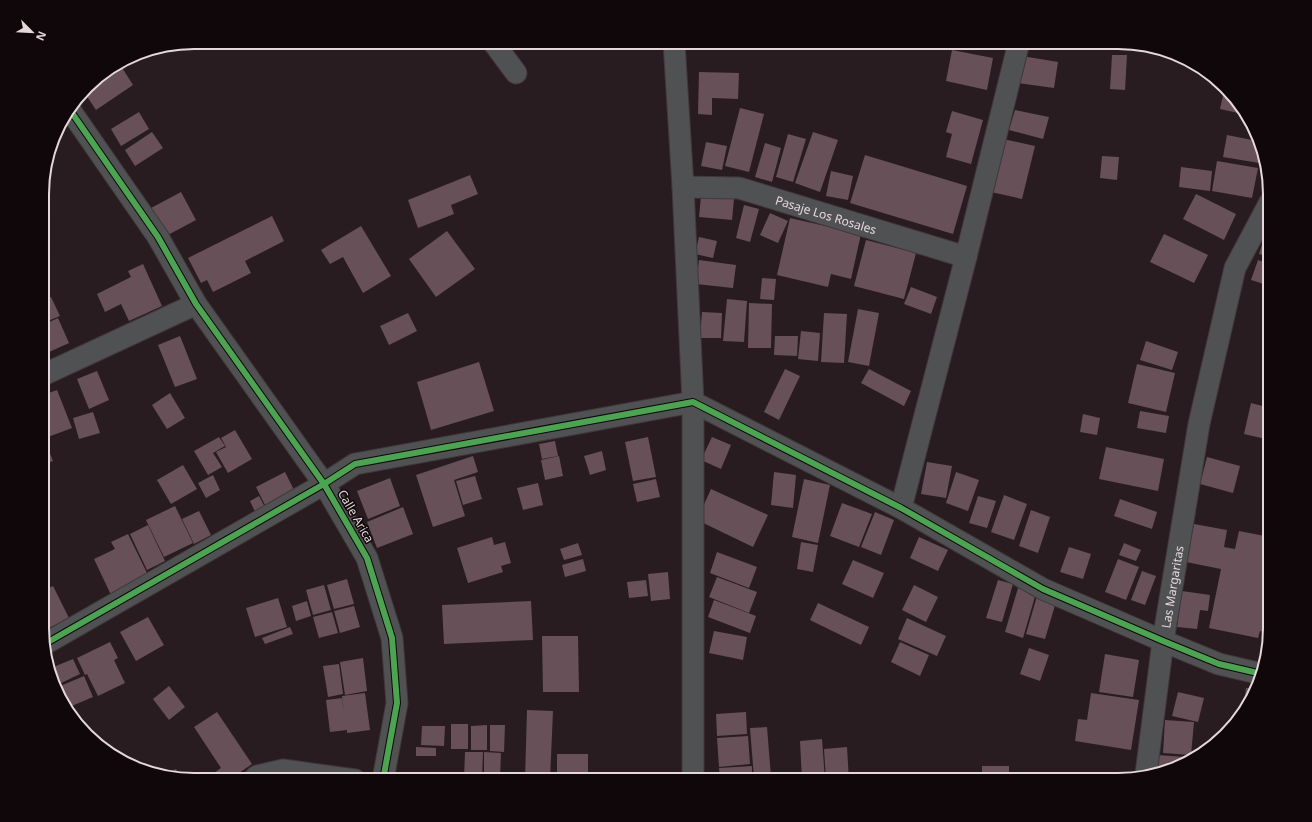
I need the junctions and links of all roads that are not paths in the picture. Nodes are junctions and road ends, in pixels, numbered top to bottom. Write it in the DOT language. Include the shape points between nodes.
graph roads {
  1 [pos="498,49"];
  2 [pos="674,49"];
  3 [pos="1017,49"];
  4 [pos="516,73"];
  5 [pos="73,114"];
  6 [pos="683,187"];
  7 [pos="1263,215"];
  8 [pos="966,257"];
  9 [pos="196,304"];
  10 [pos="49,371"];
  11 [pos="693,402"];
  12 [pos="324,484"];
  13 [pos="901,508"];
  14 [pos="49,641"];
  15 [pos="1163,642"];
  16 [pos="1256,673"];
  17 [pos="1147,770"];
  18 [pos="270,773"];
  19 [pos="305,773"];
  20 [pos="384,773"];
  21 [pos="693,773"];
  1 -- 4 [label="street"];
  2 -- 6 [label="street"];
  3 -- 8 [label="street"];
  5 -- 9 [label="street, Calle Arica" via="158,237"];
  6 -- 8 [label="street, Pasaje Los Rosales" via="739,188"];
  6 -- 11 [label="street"];
  7 -- 15 [label="street, Las Margaritas" via="1234,268 1199,424"];
  8 -- 13 [label="street"];
  9 -- 10 [label="street"];
  9 -- 12 [label="street, Calle Arica"];
  11 -- 12 [label="street" via="355,464"];
  11 -- 13 [label="street"];
  11 -- 21 [label="street"];
  12 -- 14 [label="street"];
  12 -- 20 [label="street, Calle Arica" via="367,558 392,638 397,703"];
  13 -- 15 [label="street" via="1044,589"];
  15 -- 16 [label="street" via="1219,664"];
  15 -- 17 [label="street, Las Margaritas"];
  18 -- 19 [label="street" via="283,770"];
}
